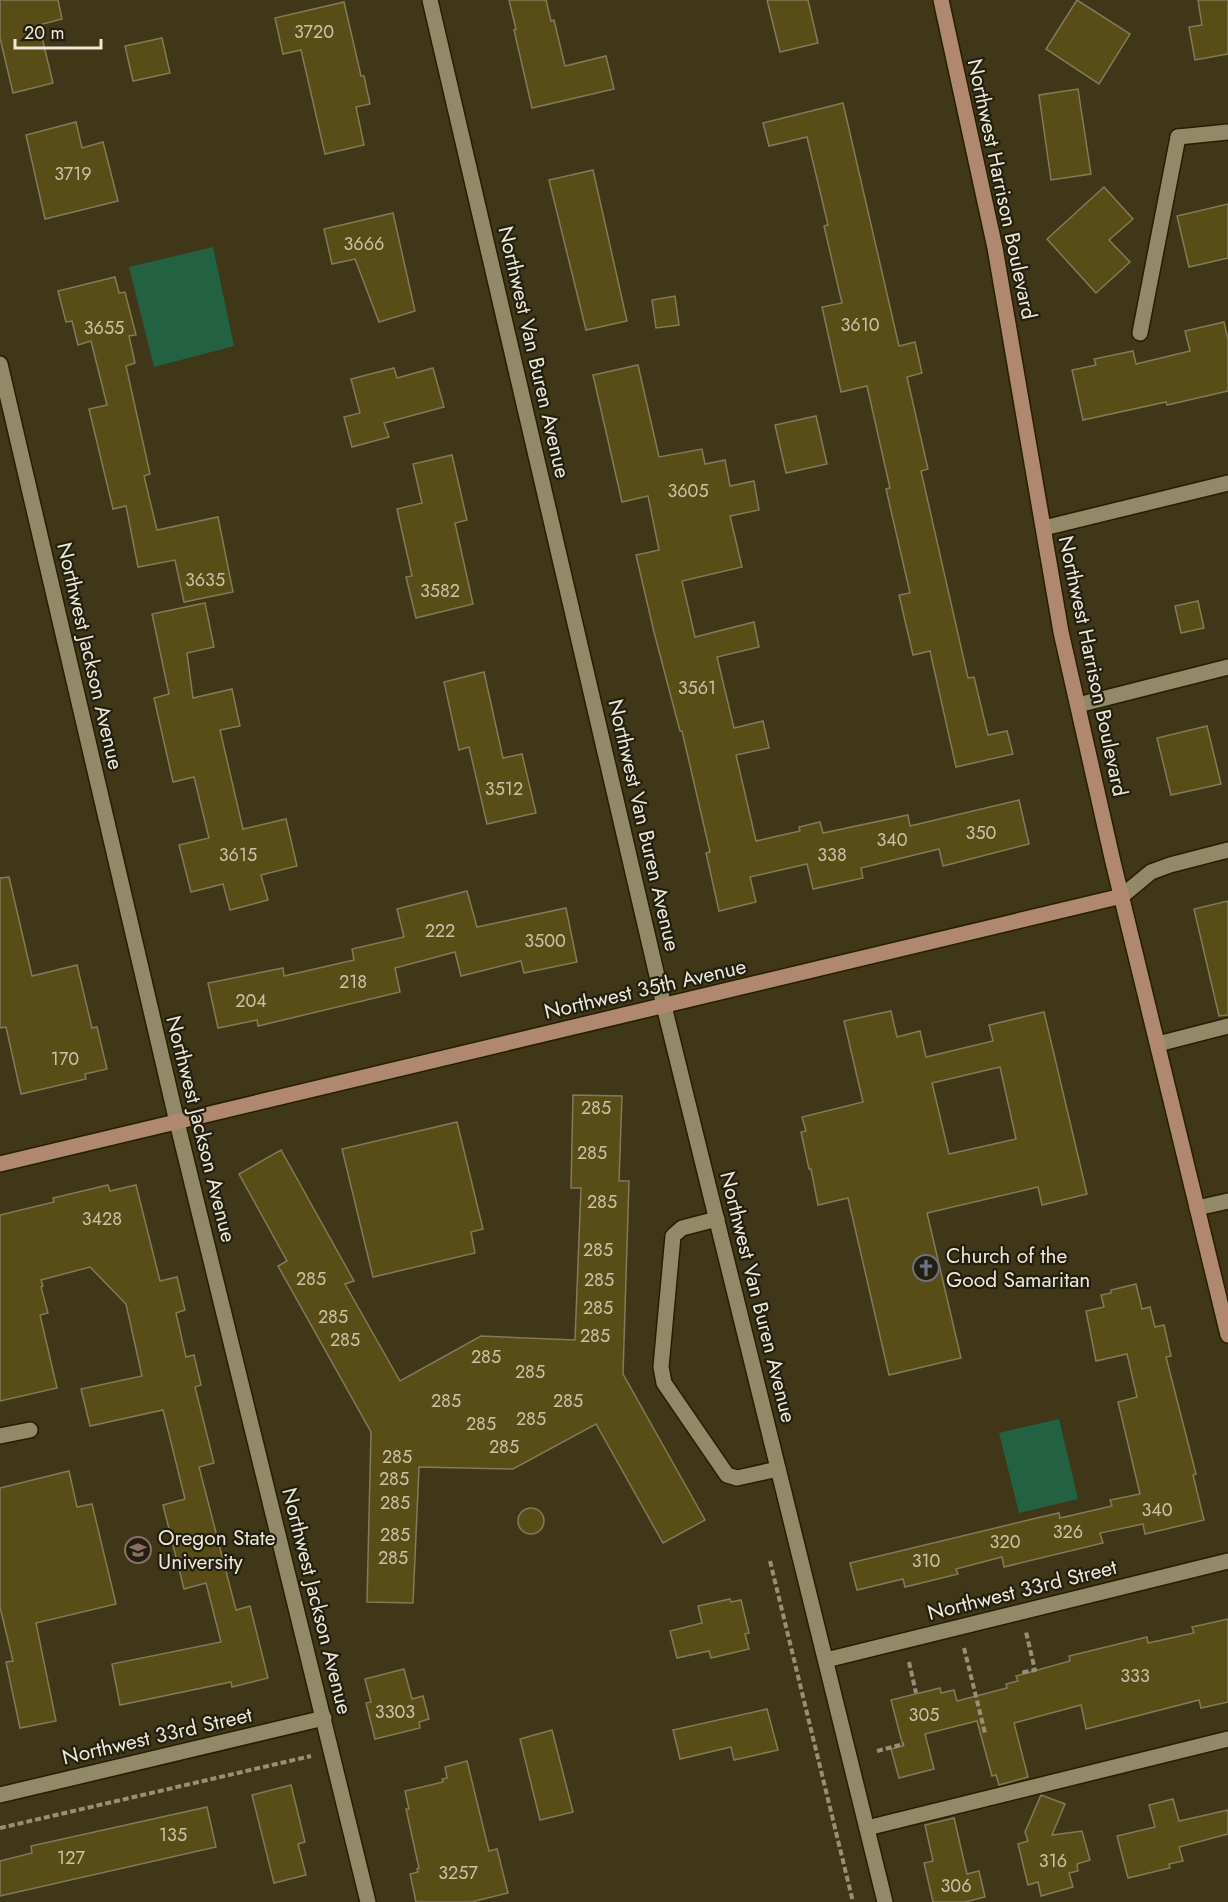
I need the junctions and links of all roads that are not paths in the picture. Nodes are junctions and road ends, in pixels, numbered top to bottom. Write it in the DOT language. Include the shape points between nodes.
graph roads {
  1 [pos="430,0"];
  2 [pos="941,0"];
  3 [pos="1228,132"];
  4 [pos="1140,333"];
  5 [pos="0,364"];
  6 [pos="1228,483"];
  7 [pos="1044,528"];
  8 [pos="1228,667"];
  9 [pos="1078,705"];
  10 [pos="1228,850"];
  11 [pos="1122,896"];
  12 [pos="664,1006"];
  13 [pos="1228,1026"];
  14 [pos="1158,1044"];
  15 [pos="177,1122"];
  16 [pos="0,1164"];
  17 [pos="1228,1201"];
  18 [pos="1197,1208"];
  19 [pos="717,1218"];
  20 [pos="1228,1335"];
  21 [pos="30,1430"];
  22 [pos="0,1436"];
  23 [pos="778,1469"];
  24 [pos="1228,1561"];
  25 [pos="826,1660"];
  26 [pos="324,1718"];
  27 [pos="1228,1739"];
  28 [pos="0,1795"];
  29 [pos="867,1828"];
  30 [pos="368,1902"];
  31 [pos="885,1902"];
  1 -- 12 [label="street, Northwest Van Buren Avenue"];
  2 -- 7 [label="main road, Northwest Harrison Boulevard" via="995,248"];
  3 -- 4 [label="street" via="1178,137"];
  5 -- 15 [label="street, Northwest Jackson Avenue"];
  6 -- 7 [label="street"];
  7 -- 9 [label="main road, Northwest Harrison Boulevard"];
  8 -- 9 [label="street"];
  9 -- 11 [label="main road, Northwest Harrison Boulevard"];
  10 -- 11 [label="street" via="1151,872"];
  11 -- 12 [label="main road, Northwest 35th Avenue"];
  11 -- 14 [label="main road, Northwest Harrison Boulevard"];
  12 -- 15 [label="main road, Northwest 35th Avenue"];
  12 -- 19 [label="street, Northwest Van Buren Avenue"];
  13 -- 14 [label="street"];
  14 -- 18 [label="main road, Northwest Harrison Boulevard"];
  15 -- 16 [label="main road, Northwest 35th Avenue"];
  15 -- 26 [label="street, Northwest Jackson Avenue"];
  17 -- 18 [label="street"];
  18 -- 20 [label="main road, Northwest Harrison Boulevard"];
  19 -- 23 [label="street, Northwest Van Buren Avenue"];
  19 -- 23 [label="street" via="682,1228 673,1236 661,1366 664,1383 727,1475 737,1478"];
  21 -- 22 [label="street"];
  23 -- 25 [label="street, Northwest Van Buren Avenue"];
  24 -- 25 [label="street, Northwest 33rd Street"];
  25 -- 29 [label="street, Northwest Van Buren Avenue"];
  26 -- 28 [label="street, Northwest 33rd Street"];
  26 -- 30 [label="street, Northwest Jackson Avenue"];
  27 -- 29 [label="street"];
  29 -- 31 [label="street, Northwest Van Buren Avenue"];
}
